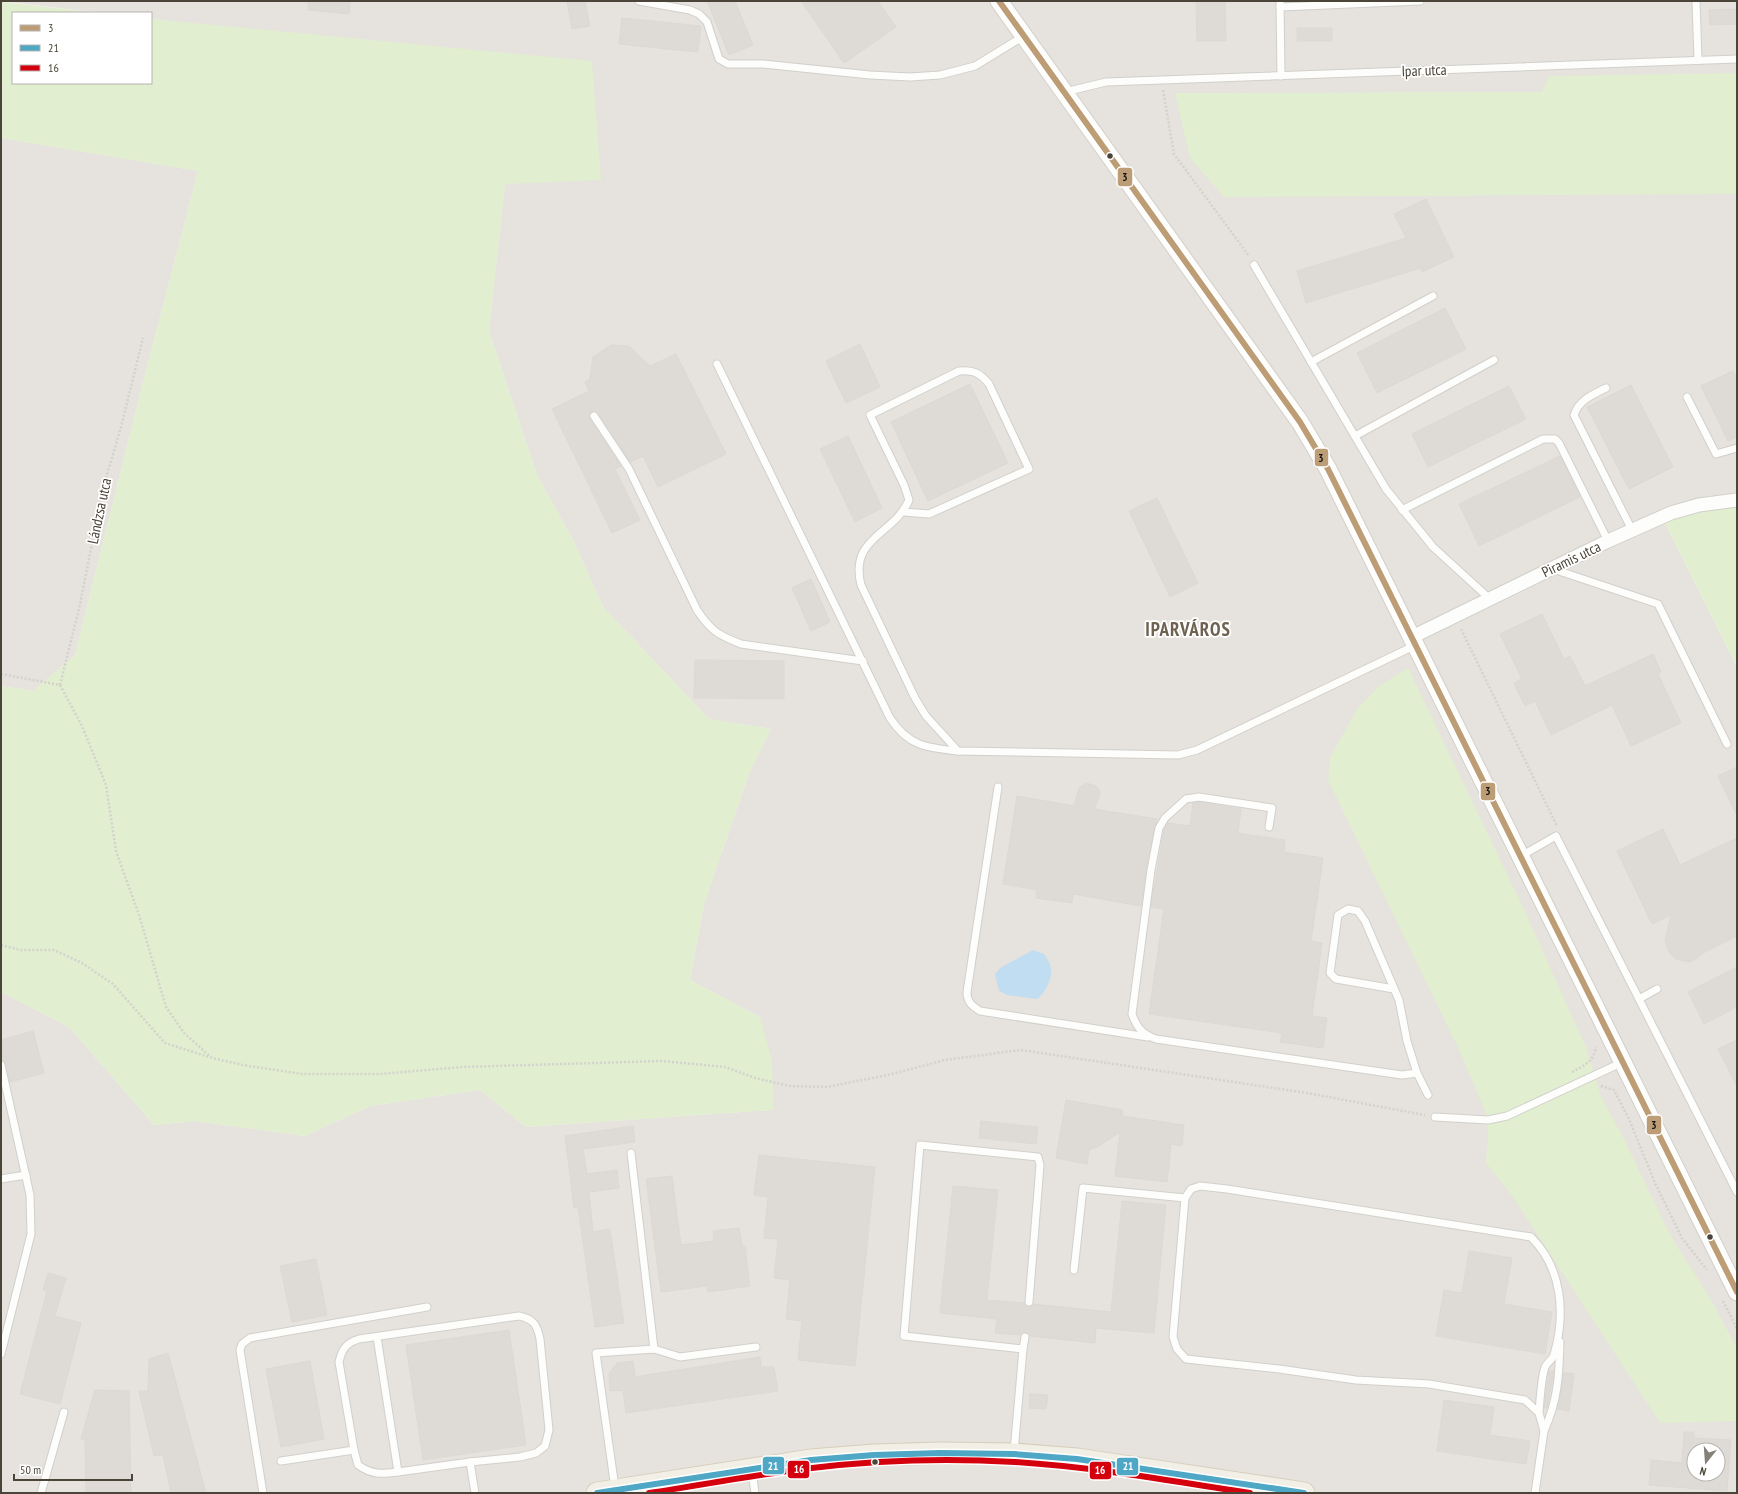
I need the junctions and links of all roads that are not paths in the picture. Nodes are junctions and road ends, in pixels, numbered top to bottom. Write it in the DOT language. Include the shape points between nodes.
graph roads {
  1 [pos="639,1"];
  2 [pos="999,1"];
  3 [pos="1420,1"];
  4 [pos="1696,1"];
  5 [pos="1280,4"];
  6 [pos="1024,36"];
  7 [pos="1737,59"];
  8 [pos="1698,60"];
  9 [pos="1281,76"];
  10 [pos="1064,92"];
  11 [pos="1254,265"];
  12 [pos="1433,296"];
  13 [pos="1494,360"];
  14 [pos="1311,362"];
  15 [pos="717,364"];
  16 [pos="1606,388"];
  17 [pos="1687,397"];
  18 [pos="594,416"];
  19 [pos="1355,436"];
  20 [pos="1737,448"];
  21 [pos="1737,500"];
  22 [pos="1402,510"];
  23 [pos="904,512"];
  24 [pos="1632,530"];
  25 [pos="1608,540"];
  26 [pos="1551,568"];
  27 [pos="1490,599"];
  28 [pos="1414,641"];
  29 [pos="863,662"];
  30 [pos="1727,744"];
  31 [pos="958,751"];
  32 [pos="998,788"];
  33 [pos="1269,827"];
  34 [pos="1521,856"];
  35 [pos="1394,989"];
  36 [pos="1657,989"];
  37 [pos="1639,999"];
  38 [pos="1156,1039"];
  39 [pos="1623,1062"];
  40 [pos="1,1066"];
  41 [pos="1417,1073"];
  42 [pos="1428,1096"];
  43 [pos="1435,1117"];
  44 [pos="631,1153"];
  45 [pos="26,1175"];
  46 [pos="1,1179"];
  47 [pos="1737,1192"];
  48 [pos="1185,1198"];
  49 [pos="1074,1270"];
  50 [pos="1737,1292"];
  51 [pos="1029,1302"];
  52 [pos="427,1307"];
  53 [pos="1560,1316"];
  54 [pos="377,1337"];
  55 [pos="1025,1337"];
  56 [pos="756,1347"];
  57 [pos="1023,1348"];
  58 [pos="654,1349"];
  59 [pos="1,1354"];
  60 [pos="64,1412"];
  61 [pos="1539,1413"];
  62 [pos="1544,1431"];
  63 [pos="354,1450"];
  64 [pos="1014,1454"];
  65 [pos="281,1461"];
  66 [pos="470,1462"];
  67 [pos="752,1469"];
  68 [pos="398,1472"];
  69 [pos="606,1492"];
  70 [pos="41,1493"];
  71 [pos="263,1493"];
  72 [pos="475,1493"];
  73 [pos="755,1493"];
  74 [pos="1304,1493"];
  75 [pos="1535,1493"];
  1 -- 6 [label="lane" via="690,10 699,14 707,22 719,59 728,64 763,64 870,75 940,75 975,66"];
  2 -- 6 [label="street"];
  3 -- 5 [label="lane"];
  4 -- 8 [label="lane"];
  5 -- 9 [label="lane"];
  6 -- 10 [label="street"];
  7 -- 8 [label="lane, Ipar utca"];
  8 -- 9 [label="lane, Ipar utca"];
  9 -- 10 [label="lane, Ipar utca" via="1106,82"];
  10 -- 28 [label="street" via="1300,422 1328,469"];
  11 -- 14 [label="lane"];
  12 -- 14 [label="lane"];
  13 -- 19 [label="lane"];
  14 -- 19 [label="lane"];
  15 -- 29 [label="lane"];
  16 -- 24 [label="lane" via="1584,399 1576,406 1574,415"];
  17 -- 20 [label="lane" via="1716,454"];
  18 -- 29 [label="lane" via="629,469 697,610 708,626 722,637 740,644"];
  19 -- 22 [label="lane" via="1386,489"];
  21 -- 24 [label="street, Piramis utca" via="1699,505 1671,513"];
  22 -- 25 [label="lane" via="1549,438 1559,443"];
  22 -- 27 [label="lane" via="1433,547"];
  23 -- 23 [label="lane" via="909,500 904,485 870,415 959,370 971,370 980,374 989,384 1029,469 929,514"];
  23 -- 31 [label="lane" via="871,540 859,562 858,573 861,585 915,698 926,716"];
  24 -- 25 [label="street, Piramis utca"];
  25 -- 26 [label="street, Piramis utca"];
  26 -- 27 [label="street, Piramis utca"];
  26 -- 30 [label="lane" via="1658,604"];
  27 -- 28 [label="street, Piramis utca" via="1455,616"];
  28 -- 31 [label="lane" via="1197,750 1178,755"];
  28 -- 34 [label="street"];
  29 -- 31 [label="lane" via="898,731 913,741 931,748"];
  32 -- 38 [label="lane" via="967,992 967,999 972,1007 980,1011"];
  33 -- 38 [label="lane" via="1272,808 1199,797 1186,799 1158,828 1132,1014 1136,1026 1144,1035"];
  34 -- 37 [label="lane" via="1556,836"];
  34 -- 39 [label="street"];
  35 -- 35 [label="lane" via="1365,921 1358,911 1348,909 1338,915 1330,973 1336,979"];
  35 -- 41 [label="lane"];
  36 -- 37 [label="lane"];
  37 -- 47 [label="lane"];
  38 -- 41 [label="lane" via="1402,1075"];
  39 -- 43 [label="lane" via="1508,1116 1488,1120"];
  39 -- 50 [label="street"];
  40 -- 45 [label="lane"];
  41 -- 42 [label="lane"];
  44 -- 58 [label="lane"];
  45 -- 46 [label="lane"];
  45 -- 59 [label="lane" via="30,1195 31,1234"];
  48 -- 49 [label="lane" via="1083,1188"];
  48 -- 53 [label="lane" via="1190,1189 1200,1186 1531,1236 1543,1249 1560,1291"];
  48 -- 61 [label="lane" via="1173,1337 1177,1349 1186,1359 1356,1380 1429,1384 1525,1400"];
  51 -- 57 [label="lane" via="1040,1165 1038,1157 920,1145 904,1336"];
  52 -- 71 [label="lane" via="250,1338 242,1344 240,1350"];
  53 -- 61 [label="lane" via="1554,1356 1545,1367"];
  53 -- 62 [label="lane" via="1559,1371 1554,1410"];
  54 -- 63 [label="lane" via="348,1343 339,1362"];
  54 -- 66 [label="lane" via="519,1316 529,1318 538,1326 549,1430 545,1446 536,1453 520,1457"];
  54 -- 68 [label="lane"];
  55 -- 57 [label="lane"];
  56 -- 58 [label="lane" via="680,1357"];
  57 -- 64 [label="lane"];
  58 -- 69 [label="lane" via="596,1353"];
  60 -- 70 [label="lane"];
  61 -- 62 [label="lane"];
  62 -- 75 [label="lane"];
  63 -- 65 [label="lane"];
  63 -- 68 [label="lane" via="358,1465 368,1472"];
  64 -- 67 [label="main road" via="874,1455 811,1460"];
  64 -- 74 [label="main road" via="1077,1459"];
  66 -- 68 [label="lane"];
  66 -- 72 [label="lane"];
  67 -- 69 [label="main road"];
  67 -- 73 [label="lane"];
}
